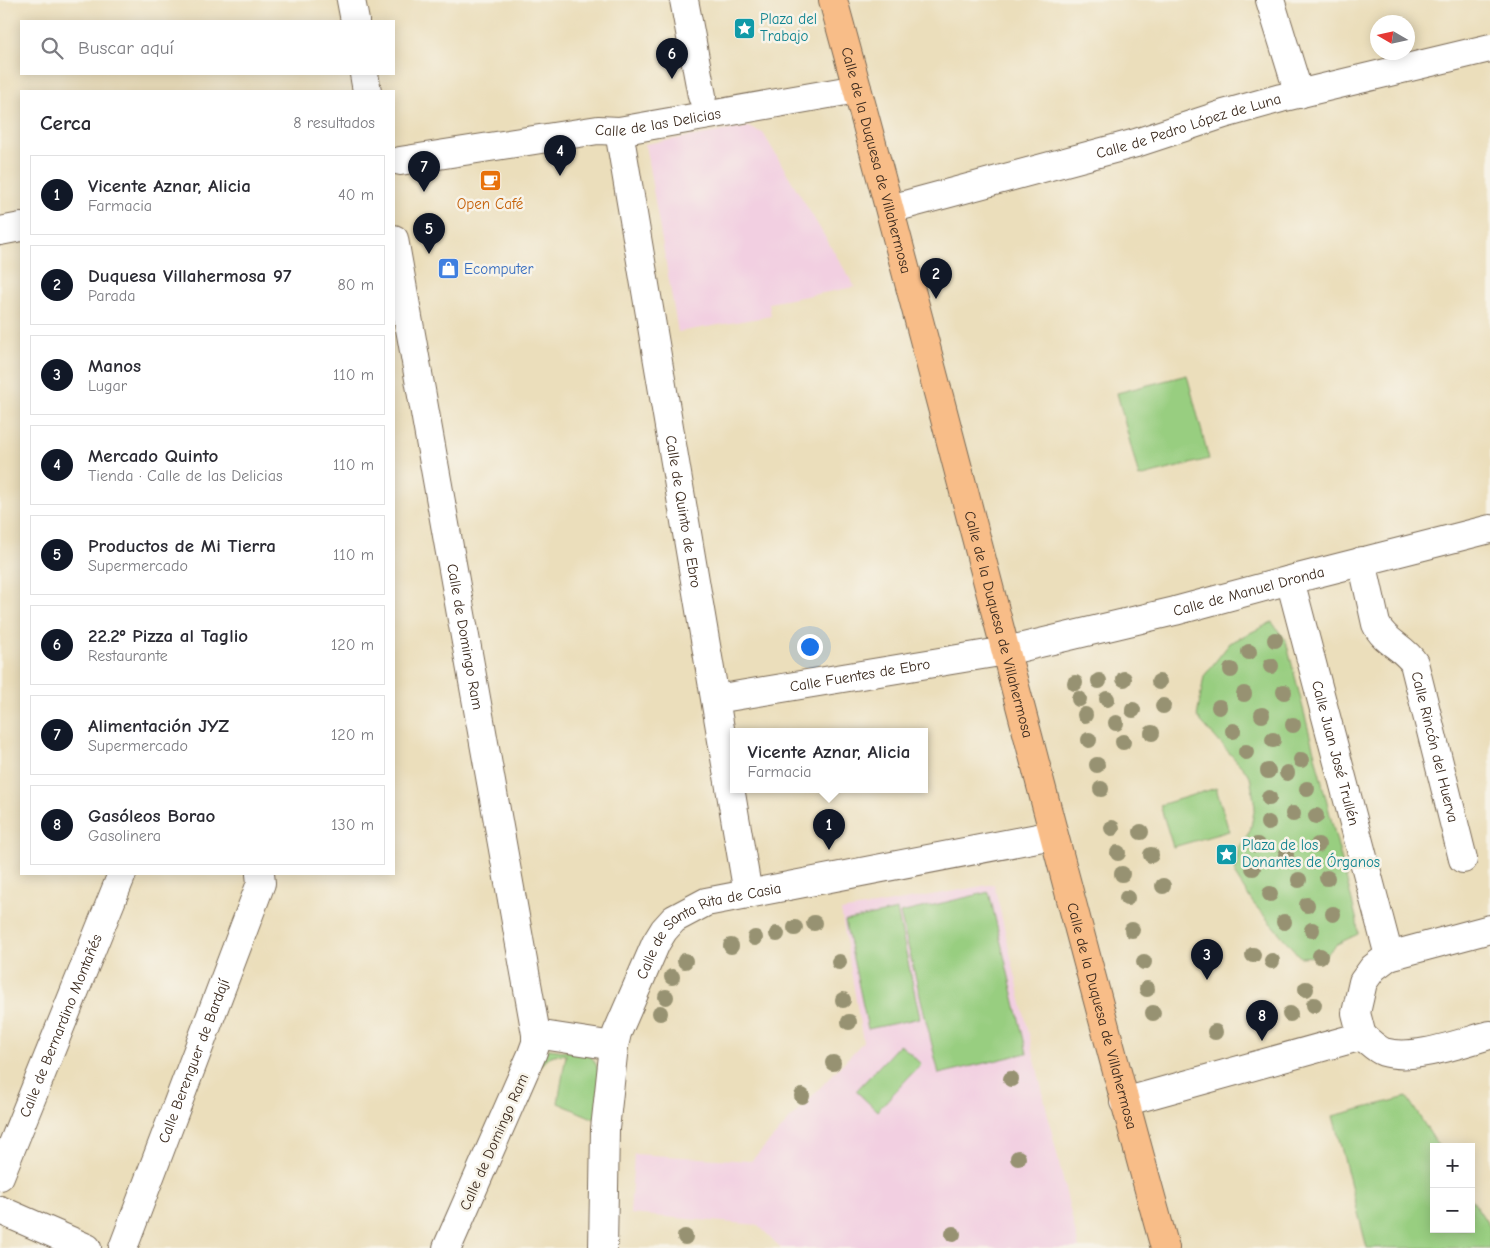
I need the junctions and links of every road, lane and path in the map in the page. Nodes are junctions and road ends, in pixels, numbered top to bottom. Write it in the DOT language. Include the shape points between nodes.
graph roads {
  1 [pos="351,0"];
  2 [pos="684,0"];
  3 [pos="833,0"];
  4 [pos="1270,0"];
  5 [pos="355,20"];
  6 [pos="1490,48"];
  7 [pos="364,75"];
  8 [pos="857,89"];
  9 [pos="367,90"];
  10 [pos="1299,94"];
  11 [pos="702,96"];
  12 [pos="619,131"];
  13 [pos="400,161"];
  14 [pos="890,209"];
  15 [pos="20,227"];
  16 [pos="0,231"];
  17 [pos="395,245"];
  18 [pos="1490,529"];
  19 [pos="1362,562"];
  20 [pos="1290,580"];
  21 [pos="1006,651"];
  22 [pos="716,699"];
  23 [pos="730,784"];
  24 [pos="731,793"];
  25 [pos="1053,835"];
  26 [pos="1464,859"];
  27 [pos="122,875"];
  28 [pos="260,875"];
  29 [pos="748,894"];
  30 [pos="1490,929"];
  31 [pos="1388,956"];
  32 [pos="536,1034"];
  33 [pos="1490,1035"];
  34 [pos="1362,1036"];
  35 [pos="614,1046"];
  36 [pos="1124,1102"];
  37 [pos="0,1176"];
  38 [pos="0,1210"];
  39 [pos="87,1248"];
  40 [pos="123,1248"];
  41 [pos="447,1248"];
  42 [pos="603,1248"];
  43 [pos="1165,1248"];
  1 -- 5 [label="street"];
  2 -- 11 [label="street"];
  3 -- 8 [label="main road, Calle de la Duquesa de Villahermosa"];
  4 -- 10 [label="street"];
  6 -- 10 [label="street, Calle de Pedro López de Luna"];
  7 -- 9 [label="street"];
  8 -- 12 [label="street, Calle de las Delicias"];
  8 -- 14 [label="main road, Calle de la Duquesa de Villahermosa"];
  10 -- 14 [label="street, Calle de Pedro López de Luna" via="1136,143"];
  12 -- 13 [label="street, Calle de las Delicias" via="598,130"];
  12 -- 22 [label="street, Calle de Quinto de Ebro"];
  14 -- 21 [label="main road, Calle de la Duquesa de Villahermosa"];
  15 -- 16 [label="street"];
  17 -- 32 [label="street, Calle de Domingo Ram"];
  18 -- 19 [label="street, Calle de Manuel Dronda"];
  19 -- 20 [label="street, Calle de Manuel Dronda"];
  19 -- 26 [label="street, Calle Rincón del Huerva" via="1380,634 1408,654 1414,663"];
  20 -- 21 [label="street, Calle de Manuel Dronda"];
  20 -- 31 [label="street, Calle Juan José Trullén"];
  21 -- 22 [label="street, Calle Fuentes de Ebro"];
  21 -- 25 [label="main road, Calle de la Duquesa de Villahermosa"];
  22 -- 23 [label="street, Calle de Quinto de Ebro"];
  24 -- 29 [label="street, Calle de Quinto de Ebro"];
  25 -- 29 [label="street, Calle de Santa Rita de Casia"];
  25 -- 36 [label="main road, Calle de la Duquesa de Villahermosa"];
  27 -- 37 [label="street, Calle de Bernardino Montañés"];
  28 -- 40 [label="street, Calle Berenguer de Bardají" via="261,883"];
  29 -- 35 [label="street, Calle de Santa Rita de Casia" via="706,902 674,919 656,943"];
  30 -- 31 [label="street"];
  31 -- 34 [label="street" via="1363,982 1356,1012"];
  32 -- 35 [label="street"];
  32 -- 41 [label="street, Calle de Domingo Ram" via="532,1054"];
  33 -- 34 [label="street" via="1416,1054 1397,1055 1382,1051"];
  34 -- 36 [label="street"];
  35 -- 42 [label="street, Calle de Santa Rita de Casia" via="605,1129"];
  36 -- 43 [label="main road, Calle de la Duquesa de Villahermosa"];
  38 -- 39 [label="street"];
}
